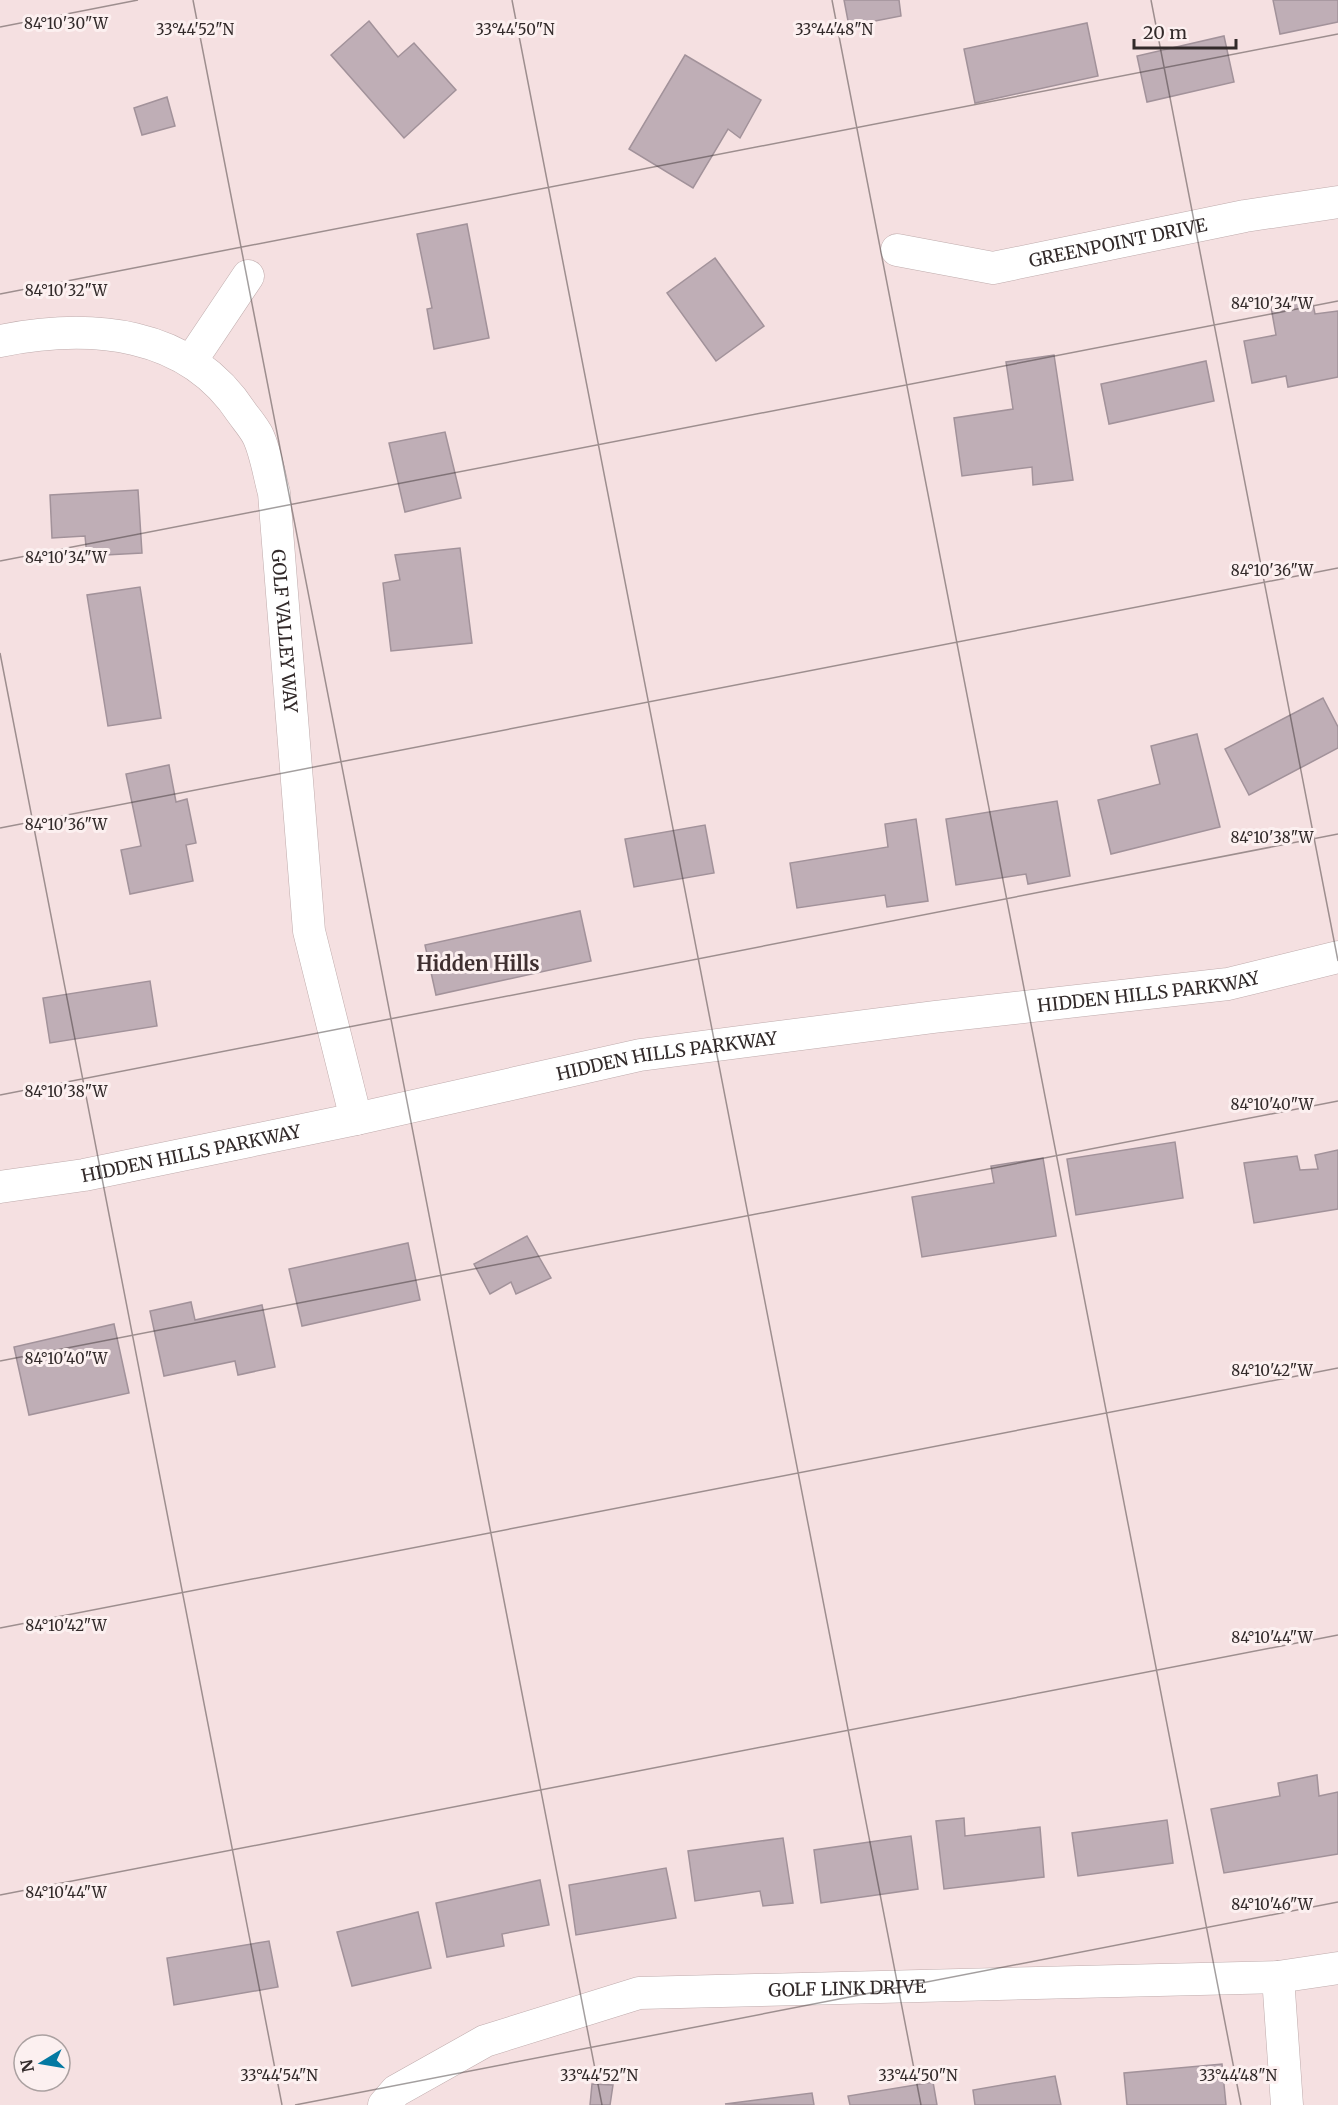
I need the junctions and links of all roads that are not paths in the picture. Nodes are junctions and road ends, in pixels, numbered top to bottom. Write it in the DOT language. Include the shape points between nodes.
graph roads {
  1 [pos="1338,202"];
  2 [pos="897,250"];
  3 [pos="248,276"];
  4 [pos="0,341"];
  5 [pos="191,361"];
  6 [pos="1338,957"];
  7 [pos="356,1119"];
  8 [pos="0,1186"];
  9 [pos="1338,1968"];
  10 [pos="1278,1977"];
  11 [pos="384,2105"];
  12 [pos="1287,2105"];
  1 -- 2 [label="street, GREENPOINT DRIVE" via="1245,216 993,268"];
  3 -- 5 [label="street"];
  4 -- 5 [label="street, GOLF VALLEY WAY" via="38,333 95,333 145,340"];
  5 -- 7 [label="street, GOLF VALLEY WAY" via="230,394 258,436 274,494 309,931"];
  6 -- 7 [label="street, HIDDEN HILLS PARKWAY" via="1228,984 640,1055"];
  7 -- 8 [label="street, HIDDEN HILLS PARKWAY" via="84,1175"];
  9 -- 10 [label="street, GOLF LINK DRIVE"];
  10 -- 11 [label="street, GOLF LINK DRIVE" via="639,1993 485,2041 396,2091"];
  10 -- 12 [label="street"];
}
